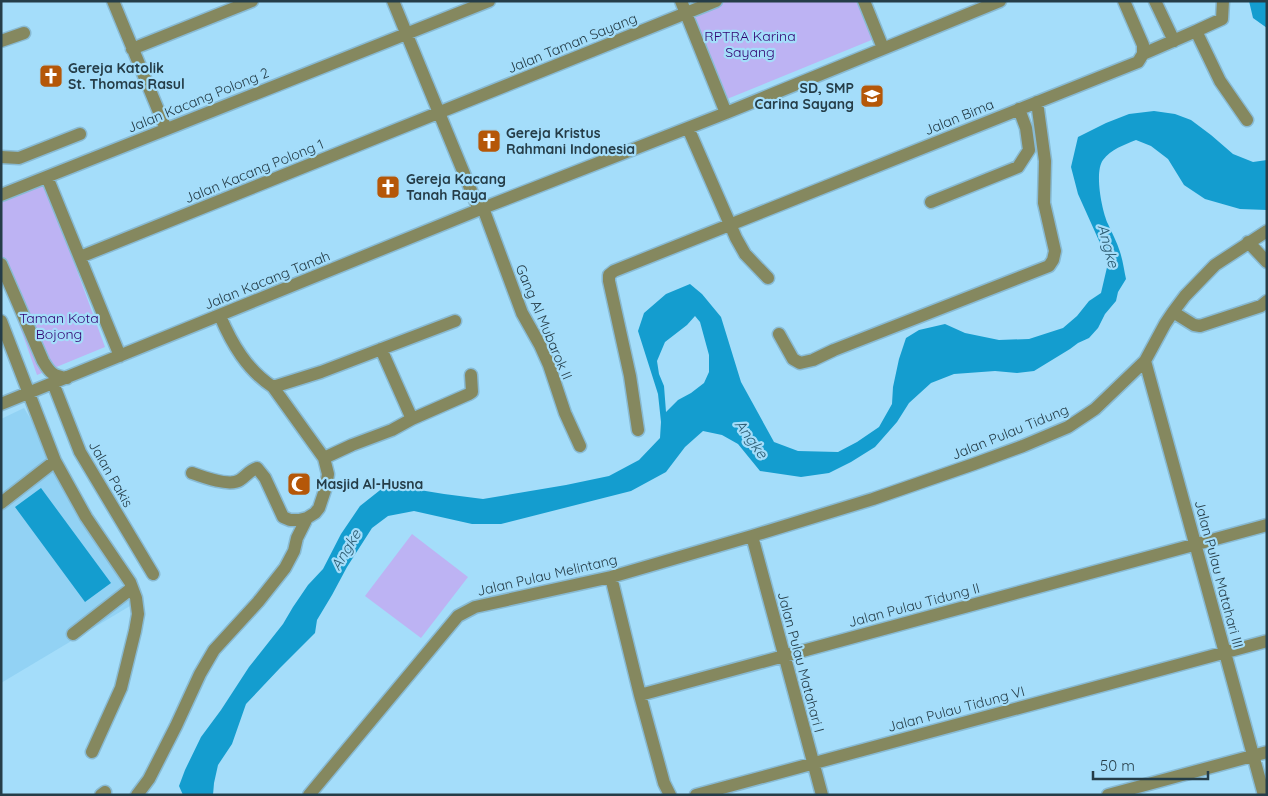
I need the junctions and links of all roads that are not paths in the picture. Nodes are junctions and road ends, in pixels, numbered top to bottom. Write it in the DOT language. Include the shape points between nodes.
graph roads {
  1 [pos="113,1"];
  2 [pos="252,1"];
  3 [pos="393,1"];
  4 [pos="489,1"];
  5 [pos="716,1"];
  6 [pos="864,1"];
  7 [pos="1000,1"];
  8 [pos="1124,1"];
  9 [pos="1155,1"];
  10 [pos="1223,1"];
  11 [pos="683,7"];
  12 [pos="1196,30"];
  13 [pos="24,33"];
  14 [pos="406,34"];
  15 [pos="1174,40"];
  16 [pos="1,41"];
  17 [pos="883,48"];
  18 [pos="132,49"];
  19 [pos="1143,54"];
  20 [pos="1037,102"];
  21 [pos="1019,109"];
  22 [pos="439,113"];
  23 [pos="726,113"];
  24 [pos="1247,120"];
  25 [pos="688,128"];
  26 [pos="166,129"];
  27 [pos="80,134"];
  28 [pos="1,157"];
  29 [pos="48,177"];
  30 [pos="1,195"];
  31 [pos="931,202"];
  32 [pos="481,209"];
  33 [pos="730,225"];
  34 [pos="1267,230"];
  35 [pos="1248,242"];
  36 [pos="80,257"];
  37 [pos="1267,262"];
  38 [pos="1,264"];
  39 [pos="768,278"];
  40 [pos="1267,301"];
  41 [pos="1173,312"];
  42 [pos="220,316"];
  43 [pos="1,321"];
  44 [pos="455,321"];
  45 [pos="778,334"];
  46 [pos="381,349"];
  47 [pos="120,356"];
  48 [pos="1145,361"];
  49 [pos="471,375"];
  50 [pos="67,378"];
  51 [pos="53,383"];
  52 [pos="273,388"];
  53 [pos="30,393"];
  54 [pos="1,404"];
  55 [pos="412,418"];
  56 [pos="638,430"];
  57 [pos="580,446"];
  58 [pos="324,458"];
  59 [pos="55,461"];
  60 [pos="192,473"];
  61 [pos="1,503"];
  62 [pos="307,518"];
  63 [pos="1267,525"];
  64 [pos="752,536"];
  65 [pos="1195,545"];
  66 [pos="153,574"];
  67 [pos="611,577"];
  68 [pos="132,588"];
  69 [pos="73,634"];
  70 [pos="1267,641"];
  71 [pos="1225,653"];
  72 [pos="784,656"];
  73 [pos="640,695"];
  74 [pos="92,752"];
  75 [pos="1267,752"];
  76 [pos="1253,756"];
  77 [pos="814,763"];
  78 [pos="137,795"];
  79 [pos="309,795"];
  80 [pos="670,795"];
  81 [pos="696,795"];
  82 [pos="822,795"];
  83 [pos="1108,795"];
  84 [pos="1264,795"];
  1 -- 18 [label="street"];
  2 -- 18 [label="street"];
  3 -- 14 [label="street, Gang Al Mubarok II"];
  4 -- 14 [label="street, Jalan Kacang Polong 2"];
  5 -- 11 [label="street, Jalan Taman Sayang"];
  6 -- 17 [label="street"];
  7 -- 17 [label="street, Jalan Kacang Tanah"];
  8 -- 19 [label="street"];
  9 -- 15 [label="street"];
  10 -- 12 [label="street, Jalan Bima" via="1222,19"];
  11 -- 22 [label="street, Jalan Taman Sayang"];
  11 -- 23 [label="street"];
  12 -- 15 [label="street, Jalan Bima"];
  12 -- 24 [label="street" via="1220,81"];
  13 -- 16 [label="street"];
  14 -- 22 [label="street, Gang Al Mubarok II"];
  14 -- 26 [label="street, Jalan Kacang Polong 2"];
  15 -- 19 [label="street, Jalan Bima"];
  17 -- 23 [label="street, Jalan Kacang Tanah"];
  18 -- 26 [label="street"];
  19 -- 20 [label="street, Jalan Bima" via="1138,62"];
  20 -- 21 [label="street, Jalan Bima"];
  20 -- 45 [label="street" via="1045,161 1044,203 1055,251 1049,266 800,364 792,359"];
  21 -- 31 [label="street" via="1029,150 1018,167"];
  21 -- 33 [label="street, Jalan Bima"];
  22 -- 32 [label="street, Gang Al Mubarok II"];
  22 -- 36 [label="street, Jalan Kacang Polong 1"];
  23 -- 25 [label="street, Jalan Kacang Tanah"];
  25 -- 32 [label="street, Jalan Kacang Tanah"];
  25 -- 33 [label="street"];
  26 -- 29 [label="street, Jalan Kacang Polong 2"];
  27 -- 28 [label="street" via="18,158"];
  29 -- 30 [label="street, Jalan Kacang Polong 2"];
  29 -- 36 [label="street"];
  32 -- 42 [label="street, Jalan Kacang Tanah"];
  32 -- 57 [label="street, Gang Al Mubarok II" via="522,313 549,365"];
  33 -- 39 [label="street" via="745,254"];
  33 -- 56 [label="street, Jalan Bima" via="609,275"];
  34 -- 35 [label="street, Jalan Pulau Tidung"];
  35 -- 37 [label="street"];
  35 -- 41 [label="street, Jalan Pulau Tidung" via="1215,264"];
  36 -- 47 [label="street"];
  38 -- 50 [label="street" via="48,370 57,377"];
  40 -- 41 [label="street" via="1261,306 1200,326"];
  41 -- 48 [label="street, Jalan Pulau Tidung"];
  42 -- 47 [label="street, Jalan Kacang Tanah"];
  42 -- 52 [label="street" via="243,360"];
  43 -- 53 [label="street"];
  44 -- 46 [label="street"];
  46 -- 52 [label="street"];
  46 -- 55 [label="street"];
  47 -- 50 [label="street, Jalan Kacang Tanah"];
  48 -- 64 [label="street, Jalan Pulau Tidung" via="1095,409 1068,427 891,493"];
  48 -- 65 [label="street, Jalan Pulau Matahari III"];
  49 -- 55 [label="street" via="472,392"];
  50 -- 51 [label="street"];
  51 -- 53 [label="street"];
  51 -- 66 [label="street, Jalan Pakis" via="80,452"];
  52 -- 58 [label="street"];
  53 -- 54 [label="street"];
  53 -- 59 [label="street"];
  55 -- 58 [label="street" via="392,430"];
  58 -- 62 [label="street" via="328,474 326,487 320,508"];
  59 -- 61 [label="street"];
  59 -- 68 [label="street" via="86,517"];
  60 -- 62 [label="street" via="232,483 257,468 283,517 290,520"];
  62 -- 78 [label="street" via="285,568 214,650 149,779"];
  63 -- 65 [label="street, Jalan Pulau Tidung II"];
  64 -- 67 [label="street, Jalan Pulau Melintang"];
  64 -- 72 [label="street, Jalan Pulau Matahari I"];
  65 -- 71 [label="street, Jalan Pulau Matahari III"];
  65 -- 72 [label="street, Jalan Pulau Tidung II"];
  67 -- 73 [label="street"];
  67 -- 79 [label="street, Jalan Pulau Melintang" via="475,607 458,616"];
  68 -- 69 [label="street"];
  68 -- 74 [label="street" via="138,614 129,658 121,688"];
  70 -- 71 [label="street, Jalan Pulau Tidung VI"];
  71 -- 76 [label="street, Jalan Pulau Matahari III"];
  71 -- 77 [label="street, Jalan Pulau Tidung VI"];
  72 -- 73 [label="street, Jalan Pulau Tidung II"];
  72 -- 77 [label="street, Jalan Pulau Matahari I"];
  73 -- 80 [label="street"];
  75 -- 76 [label="street"];
  76 -- 83 [label="street"];
  76 -- 84 [label="street, Jalan Pulau Matahari III"];
  77 -- 81 [label="street, Jalan Pulau Tidung VI"];
  77 -- 82 [label="street, Jalan Pulau Matahari I"];
}
